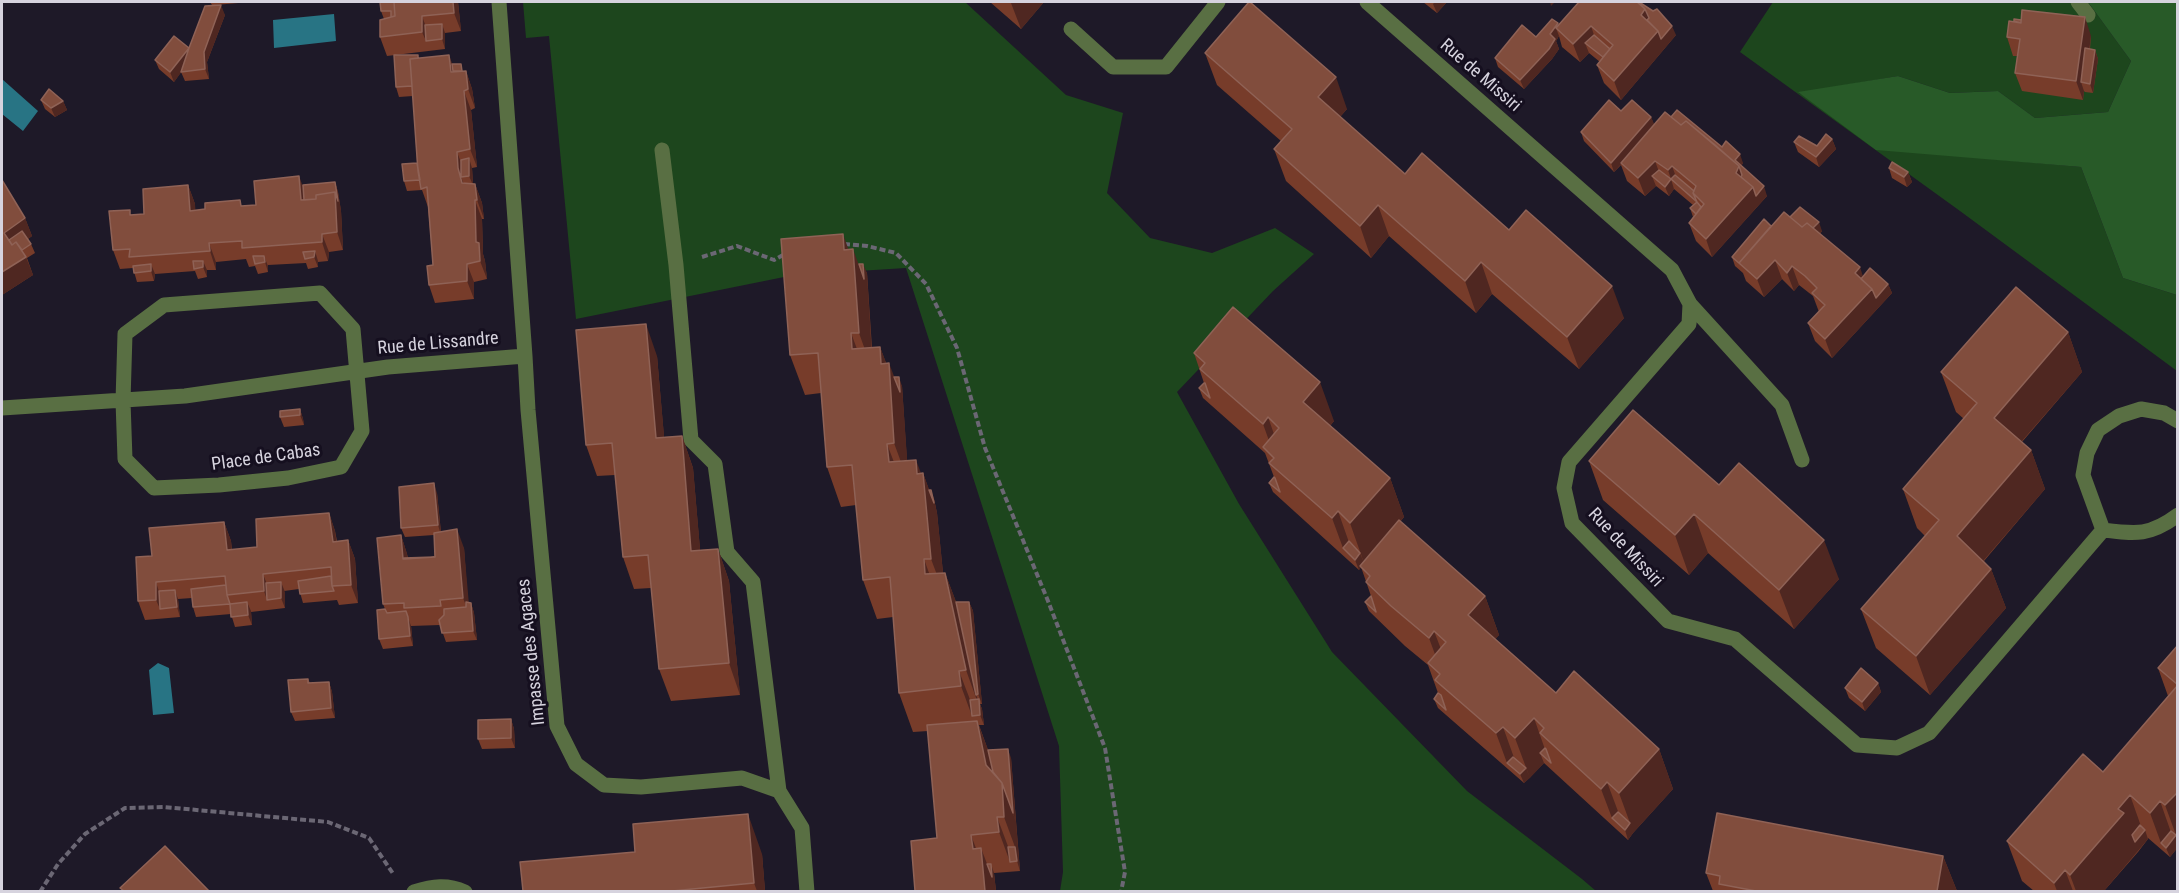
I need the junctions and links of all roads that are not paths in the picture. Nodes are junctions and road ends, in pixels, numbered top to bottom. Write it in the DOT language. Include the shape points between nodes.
graph roads {
  1 [pos="499,2"];
  2 [pos="1218,2"];
  3 [pos="1367,2"];
  4 [pos="2078,2"];
  5 [pos="2088,15"];
  6 [pos="1071,29"];
  7 [pos="662,150"];
  8 [pos="1690,304"];
  9 [pos="525,356"];
  10 [pos="357,372"];
  11 [pos="123,401"];
  12 [pos="2,408"];
  13 [pos="2178,421"];
  14 [pos="1802,460"];
  15 [pos="2178,515"];
  16 [pos="2103,530"];
  17 [pos="779,791"];
  18 [pos="414,891"];
  19 [pos="465,891"];
  20 [pos="807,891"];
  1 -- 9 [label="street, Rue de Lissandre"];
  2 -- 6 [label="street" via="1166,67 1113,67"];
  3 -- 8 [label="street, Rue de Missiri" via="1672,270"];
  4 -- 5 [label="street"];
  7 -- 17 [label="street" via="691,440 715,464 726,552 753,582"];
  8 -- 14 [label="street" via="1782,405"];
  8 -- 16 [label="street, Rue de Missiri" via="1689,324 1569,462 1564,488 1572,523 1668,621 1735,639 1857,745 1897,748 1929,733"];
  9 -- 10 [label="street, Rue de Lissandre"];
  9 -- 17 [label="street, Impasse des Agaces" via="557,726 576,764 604,784 641,787 742,778"];
  10 -- 11 [label="street, Rue de Lissandre"];
  10 -- 11 [label="street, Place de Cabas" via="353,329 320,293 164,305 125,334"];
  10 -- 11 [label="street, Place de Cabas" via="362,431 341,467 288,478 154,488 125,459"];
  11 -- 12 [label="street, Rue de Lissandre"];
  13 -- 16 [label="street" via="2164,413 2141,410 2119,416 2098,430 2087,453 2084,475"];
  15 -- 16 [label="street" via="2163,526 2135,534"];
  17 -- 20 [label="street" via="802,828"];
  18 -- 19 [label="street" via="433,886"];
}
